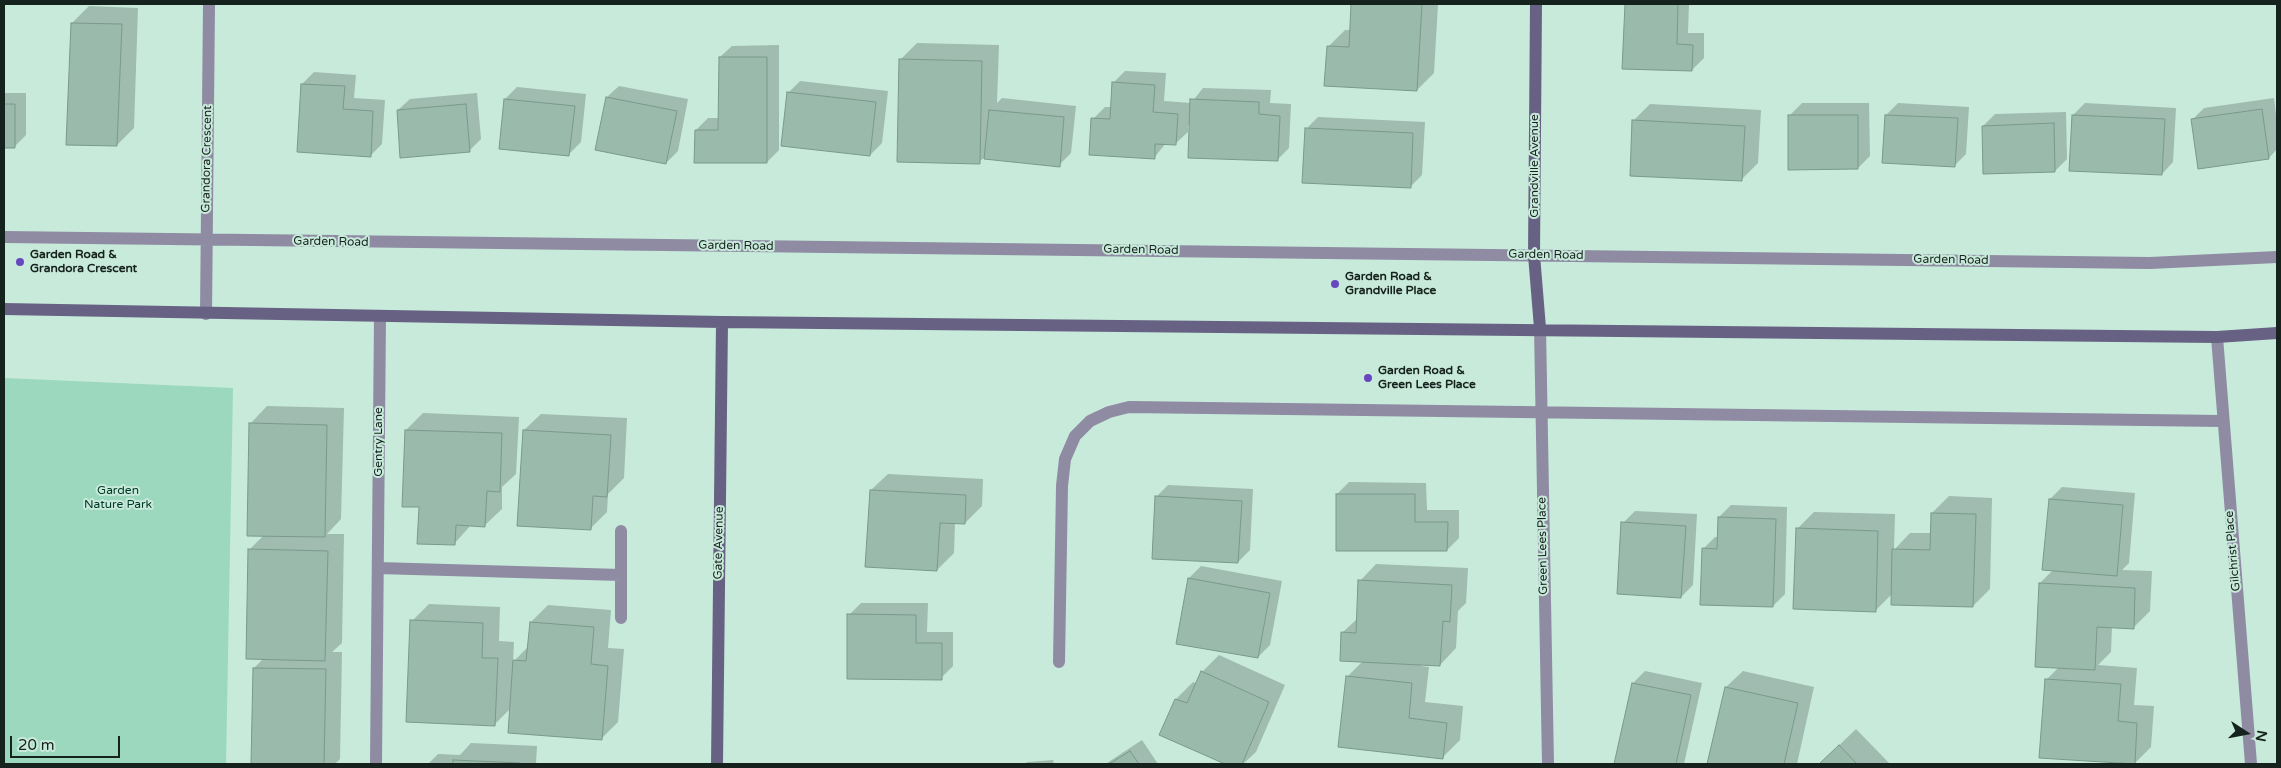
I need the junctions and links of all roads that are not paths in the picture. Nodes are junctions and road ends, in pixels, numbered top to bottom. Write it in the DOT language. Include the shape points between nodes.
graph roads {
  1 [pos="209,4"];
  2 [pos="1536,4"];
  3 [pos="4,237"];
  4 [pos="206,240"];
  5 [pos="1534,255"];
  6 [pos="2277,257"];
  7 [pos="4,309"];
  8 [pos="206,314"];
  9 [pos="380,316"];
  10 [pos="722,322"];
  11 [pos="1540,328"];
  12 [pos="2277,333"];
  13 [pos="2217,337"];
  14 [pos="1540,412"];
  15 [pos="2222,421"];
  16 [pos="621,531"];
  17 [pos="378,568"];
  18 [pos="621,575"];
  19 [pos="621,618"];
  20 [pos="1059,662"];
  21 [pos="376,764"];
  22 [pos="717,764"];
  23 [pos="1548,764"];
  24 [pos="2251,764"];
  1 -- 4 [label="street, Grandora Crescent"];
  2 -- 5 [label="street, Grandville Avenue"];
  3 -- 4 [label="street, Garden Road"];
  4 -- 5 [label="street, Garden Road"];
  4 -- 8 [label="street, Grandora Crescent"];
  5 -- 6 [label="street, Garden Road" via="2150,263"];
  5 -- 11 [label="street, Grandville Avenue"];
  7 -- 8 [label="street"];
  8 -- 9 [label="street"];
  9 -- 10 [label="street"];
  9 -- 17 [label="street, Gentry Lane"];
  10 -- 11 [label="street"];
  10 -- 22 [label="street, Gate Avenue"];
  11 -- 13 [label="street"];
  11 -- 14 [label="street, Green Lees Place"];
  12 -- 13 [label="street"];
  13 -- 15 [label="street, Gilchrist Place"];
  14 -- 15 [label="street"];
  14 -- 20 [label="street" via="1129,407 1090,421 1075,436 1065,459"];
  14 -- 23 [label="street, Green Lees Place"];
  15 -- 24 [label="street, Gilchrist Place"];
  16 -- 18 [label="street"];
  17 -- 18 [label="street"];
  17 -- 21 [label="street, Gentry Lane"];
  18 -- 19 [label="street"];
}
